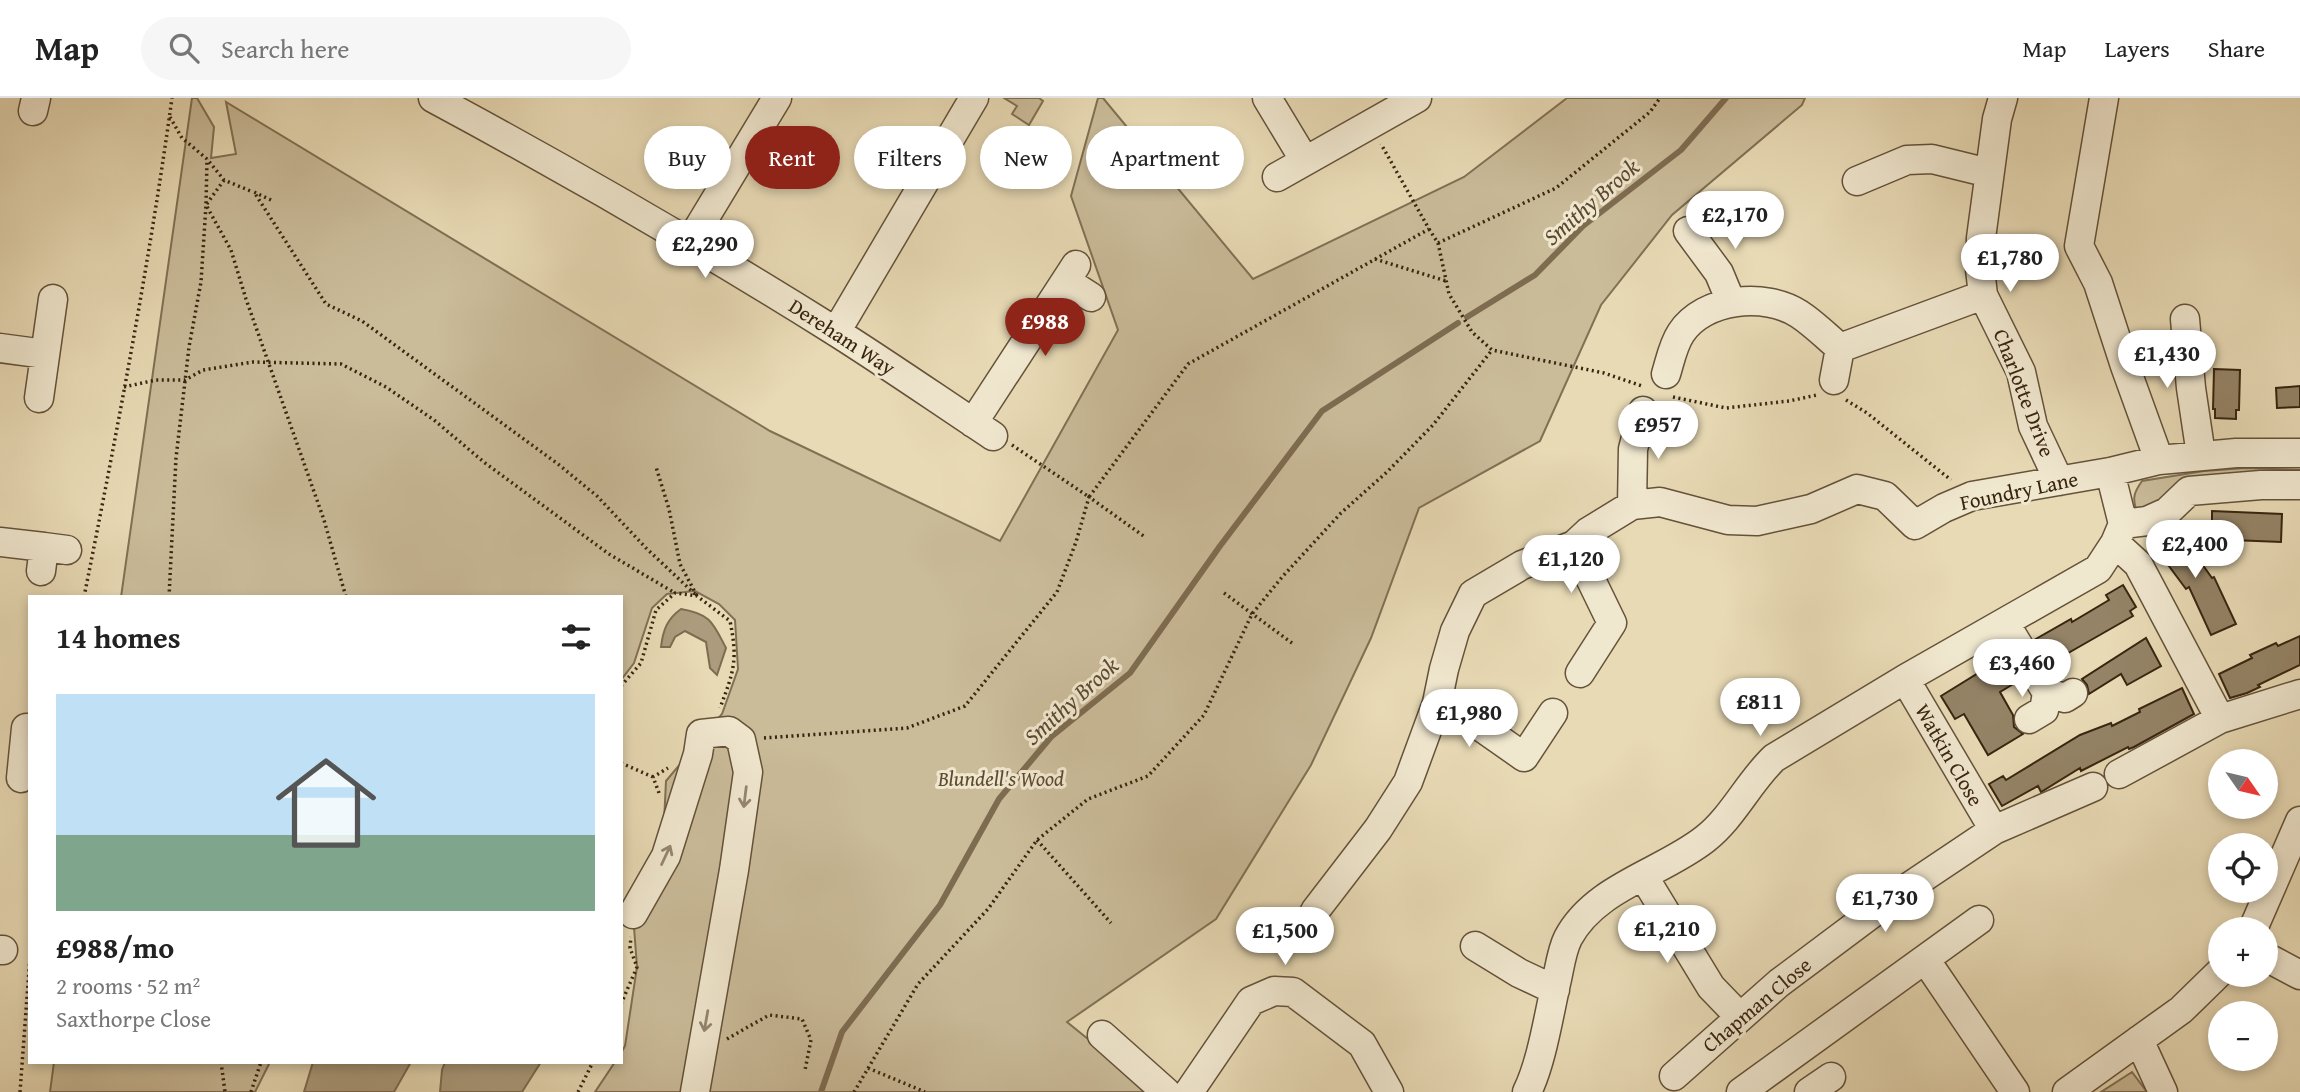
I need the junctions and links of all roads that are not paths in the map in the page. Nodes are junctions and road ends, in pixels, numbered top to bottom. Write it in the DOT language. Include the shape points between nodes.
graph roads {
  1 [pos="433,98"];
  2 [pos="777,98"];
  3 [pos="974,98"];
  4 [pos="1267,98"];
  5 [pos="1417,98"];
  6 [pos="2003,98"];
  7 [pos="2104,98"];
  8 [pos="1305,161"];
  9 [pos="1989,173"];
  10 [pos="1277,177"];
  11 [pos="1857,181"];
  12 [pos="1688,231"];
  13 [pos="690,242"];
  14 [pos="1983,295"];
  15 [pos="1091,297"];
  16 [pos="53,299"];
  17 [pos="1731,302"];
  18 [pos="2185,319"];
  19 [pos="836,332"];
  20 [pos="0,348"];
  21 [pos="1840,348"];
  22 [pos="45,354"];
  23 [pos="1666,374"];
  24 [pos="1834,380"];
  25 [pos="38,398"];
  26 [pos="1643,411"];
  27 [pos="2300,453"];
  28 [pos="2201,456"];
  29 [pos="2159,460"];
  30 [pos="2110,472"];
  31 [pos="2059,481"];
  32 [pos="2300,485"];
  33 [pos="1632,505"];
  34 [pos="2119,533"];
  35 [pos="0,542"];
  36 [pos="1574,545"];
  37 [pos="51,556"];
  38 [pos="2005,623"];
  39 [pos="1580,673"];
  40 [pos="1905,679"];
  41 [pos="2300,694"];
  42 [pos="1437,703"];
  43 [pos="1553,713"];
  44 [pos="2029,719"];
  45 [pos="2220,719"];
  46 [pos="2119,774"];
  47 [pos="2092,787"];
  48 [pos="2300,821"];
  49 [pos="1994,830"];
  50 [pos="1644,877"];
  51 [pos="1315,911"];
  52 [pos="633,914"];
  53 [pos="2258,917"];
  54 [pos="1979,920"];
  55 [pos="1475,946"];
  56 [pos="1925,959"];
  57 [pos="2278,963"];
  58 [pos="2300,975"];
  59 [pos="2208,984"];
  60 [pos="1555,990"];
  61 [pos="1739,1017"];
  62 [pos="1102,1035"];
  63 [pos="2139,1040"];
  64 [pos="1674,1076"];
  65 [pos="695,1092"];
  66 [pos="1166,1092"];
  67 [pos="1189,1092"];
  68 [pos="1389,1092"];
  69 [pos="1527,1092"];
  70 [pos="1741,1092"];
  71 [pos="2015,1092"];
  72 [pos="2067,1092"];
  73 [pos="2163,1092"];
  1 -- 13 [label="street, Dereham Way"];
  2 -- 13 [label="street"];
  3 -- 19 [label="street"];
  4 -- 8 [label="street"];
  5 -- 8 [label="street"];
  6 -- 9 [label="street, Charlotte Drive"];
  7 -- 29 [label="street" via="2079,246 2098,283"];
  8 -- 10 [label="street"];
  9 -- 11 [label="street" via="1932,159 1907,160"];
  9 -- 14 [label="street, Charlotte Drive" via="1981,238"];
  12 -- 17 [label="street" via="1719,273"];
  13 -- 19 [label="street, Dereham Way"];
  14 -- 21 [label="street"];
  14 -- 31 [label="street, Charlotte Drive" via="2021,372 2033,426"];
  15 -- 19 [label="street, Dereham Way" via="1071,273 983,430"];
  16 -- 22 [label="street"];
  17 -- 21 [label="street" via="1782,306"];
  17 -- 23 [label="street" via="1701,314 1681,333"];
  18 -- 28 [label="street"];
  20 -- 22 [label="street"];
  21 -- 24 [label="street"];
  22 -- 25 [label="street"];
  26 -- 33 [label="street" via="1633,449"];
  27 -- 28 [label="street, Foundry Lane"];
  28 -- 29 [label="street, Foundry Lane"];
  29 -- 30 [label="street, Foundry Lane"];
  30 -- 31 [label="street, Foundry Lane"];
  30 -- 34 [label="street"];
  31 -- 33 [label="street, Foundry Lane" via="1972,496 1915,524 1885,496 1857,489 1811,509 1757,521 1728,520 1660,502"];
  32 -- 34 [label="street" via="2189,491 2167,512"];
  33 -- 36 [label="street, Foundry Lane"];
  34 -- 38 [label="street" via="2098,569"];
  34 -- 45 [label="street"];
  35 -- 37 [label="street"];
  36 -- 39 [label="street" via="1612,623"];
  36 -- 42 [label="street, Foundry Lane" via="1522,565 1472,594 1455,631"];
  38 -- 40 [label="street"];
  38 -- 44 [label="street" via="2060,693"];
  40 -- 49 [label="street, Watkin Close"];
  40 -- 50 [label="street" via="1774,758 1704,839"];
  41 -- 45 [label="street"];
  42 -- 43 [label="street" via="1467,717 1524,757"];
  42 -- 51 [label="street, Foundry Lane" via="1408,782"];
  45 -- 46 [label="street"];
  47 -- 49 [label="street, Chapman Close"];
  48 -- 53 [label="street"];
  49 -- 61 [label="street, Chapman Close" via="1894,897"];
  50 -- 60 [label="street" via="1596,904 1580,919 1567,940"];
  50 -- 61 [label="street" via="1711,987"];
  52 -- 65 [label="street, one-way" via="666,856 701,734 729,731 741,740 748,772"];
  54 -- 56 [label="street"];
  55 -- 60 [label="street"];
  56 -- 70 [label="street"];
  56 -- 71 [label="street"];
  57 -- 58 [label="street"];
  59 -- 63 [label="street"];
  60 -- 69 [label="street"];
  61 -- 64 [label="street, Chapman Close"];
  62 -- 66 [label="street"];
  63 -- 72 [label="street"];
  63 -- 73 [label="street"];
  67 -- 68 [label="street" via="1251,1001 1274,991 1293,992 1362,1044"];
}
